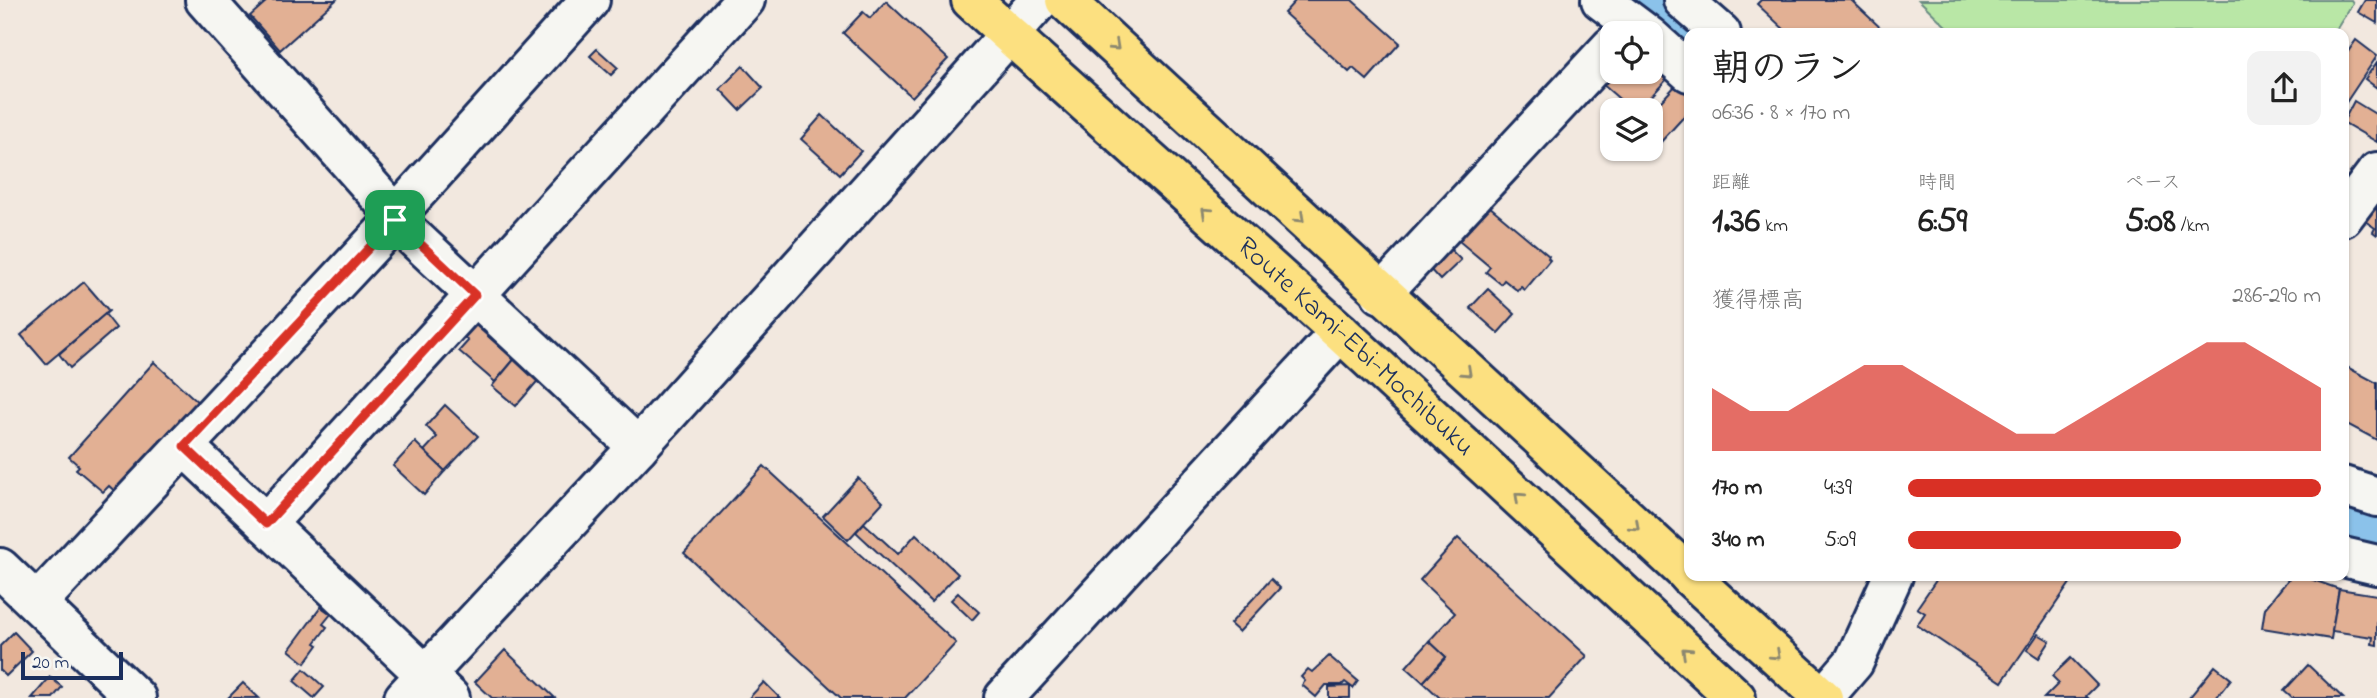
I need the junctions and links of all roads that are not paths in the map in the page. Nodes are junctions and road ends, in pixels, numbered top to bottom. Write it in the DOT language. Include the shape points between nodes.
graph roads {
  1 [pos="205,0"];
  2 [pos="590,0"];
  3 [pos="746,0"];
  4 [pos="971,0"];
  5 [pos="1040,0"];
  6 [pos="1065,0"];
  7 [pos="1601,0"];
  8 [pos="1683,0"];
  9 [pos="1628,21"];
  10 [pos="1715,28"];
  11 [pos="1009,36"];
  12 [pos="1663,50"];
  13 [pos="1600,65"];
  14 [pos="1684,68"];
  15 [pos="2377,172"];
  16 [pos="2349,209"];
  17 [pos="395,217"];
  18 [pos="1381,294"];
  19 [pos="475,295"];
  20 [pos="1340,332"];
  21 [pos="184,446"];
  22 [pos="638,447"];
  23 [pos="2349,488"];
  24 [pos="2377,497"];
  25 [pos="266,524"];
  26 [pos="2349,558"];
  27 [pos="2377,565"];
  28 [pos="0,568"];
  29 [pos="1684,571"];
  30 [pos="1694,581"];
  31 [pos="1891,581"];
  32 [pos="37,603"];
  33 [pos="427,690"];
  34 [pos="136,698"];
  35 [pos="1004,698"];
  36 [pos="1736,698"];
  37 [pos="1823,698"];
  1 -- 17 [label="street"];
  2 -- 17 [label="street"];
  3 -- 19 [label="street"];
  4 -- 11 [label="main road, Route Kami-Ebi-Mochibuku"];
  5 -- 11 [label="street"];
  6 -- 18 [label="main road, Route Kami-Ebi-Mochibuku, one-way"];
  7 -- 9 [label="street"];
  8 -- 10 [label="street"];
  20 -- 11 [label="main road, Route Kami-Ebi-Mochibuku, one-way"];
  11 -- 22 [label="street"];
  12 -- 14 [label="street"];
  13 -- 18 [label="street"];
  15 -- 16 [label="street"];
  17 -- 19 [label="street"];
  17 -- 21 [label="street"];
  18 -- 29 [label="main road, Route Kami-Ebi-Mochibuku, one-way"];
  19 -- 22 [label="street"];
  19 -- 25 [label="street"];
  20 -- 35 [label="street"];
  36 -- 20 [label="main road, Route Kami-Ebi-Mochibuku, one-way"];
  21 -- 25 [label="street"];
  21 -- 32 [label="street"];
  22 -- 33 [label="street"];
  23 -- 24 [label="street"];
  25 -- 33 [label="street"];
  26 -- 27 [label="street"];
  28 -- 32 [label="street"];
  30 -- 37 [label="main road, Route Kami-Ebi-Mochibuku, one-way"];
  31 -- 37 [label="street" via="1854,662"];
  32 -- 34 [label="street"];
}
